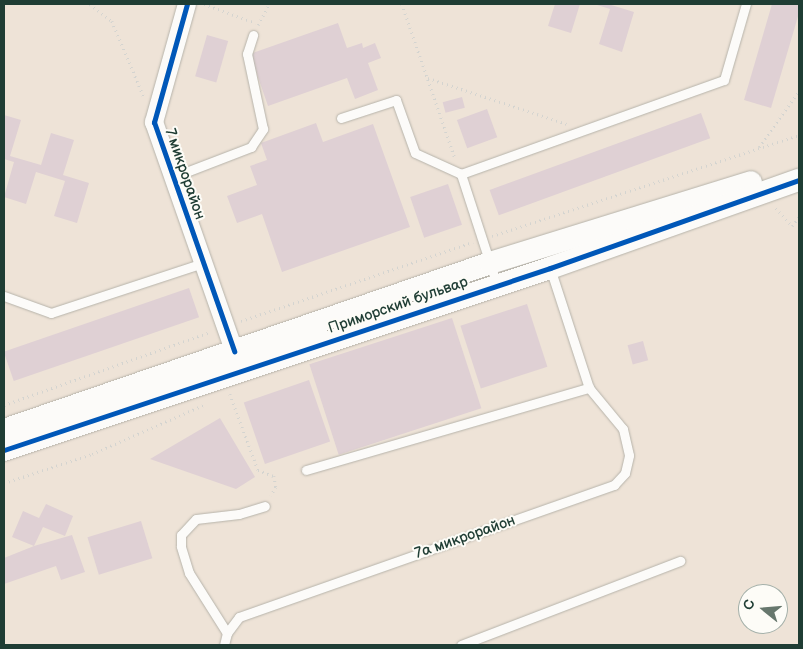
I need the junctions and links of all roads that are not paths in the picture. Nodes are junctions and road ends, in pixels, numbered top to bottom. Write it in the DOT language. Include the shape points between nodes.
graph roads {
  1 [pos="187,4"];
  2 [pos="746,4"];
  3 [pos="253,35"];
  4 [pos="341,118"];
  5 [pos="799,166"];
  6 [pos="461,174"];
  7 [pos="173,177"];
  8 [pos="799,180"];
  9 [pos="547,257"];
  10 [pos="203,263"];
  11 [pos="490,263"];
  12 [pos="497,284"];
  13 [pos="4,296"];
  14 [pos="234,351"];
  15 [pos="589,388"];
  16 [pos="4,430"];
  17 [pos="4,450"];
  18 [pos="306,470"];
  19 [pos="265,506"];
  20 [pos="680,561"];
  21 [pos="227,633"];
  22 [pos="224,645"];
  23 [pos="461,645"];
  1 -- 7 [label="street, 7 микрорайон" via="154,122"];
  2 -- 6 [label="lane" via="724,80"];
  3 -- 7 [label="lane" via="247,54 263,130 251,147"];
  4 -- 6 [label="lane" via="396,100 415,153"];
  5 -- 9 [label="street, Приморский бульвар"];
  6 -- 11 [label="lane"];
  7 -- 10 [label="street, 7 микрорайон"];
  8 -- 9 [label="street, Приморский бульвар"];
  9 -- 11 [label="street, Приморский бульвар"];
  9 -- 12 [label="street, Приморский бульвар"];
  9 -- 15 [label="lane"];
  10 -- 13 [label="lane" via="51,313"];
  10 -- 14 [label="street, 7 микрорайон"];
  11 -- 12 [label="lane"];
  11 -- 14 [label="street, Приморский бульвар"];
  12 -- 17 [label="street, Приморский бульвар"];
  14 -- 16 [label="street, Приморский бульвар"];
  15 -- 18 [label="lane"];
  15 -- 21 [label="lane, 7а микрорайон" via="623,429 629,455 625,473 614,485 239,617"];
  19 -- 21 [label="lane" via="239,514 196,519 181,535 189,572"];
  20 -- 23 [label="lane"];
  21 -- 22 [label="lane, 7а микрорайон"];
}
